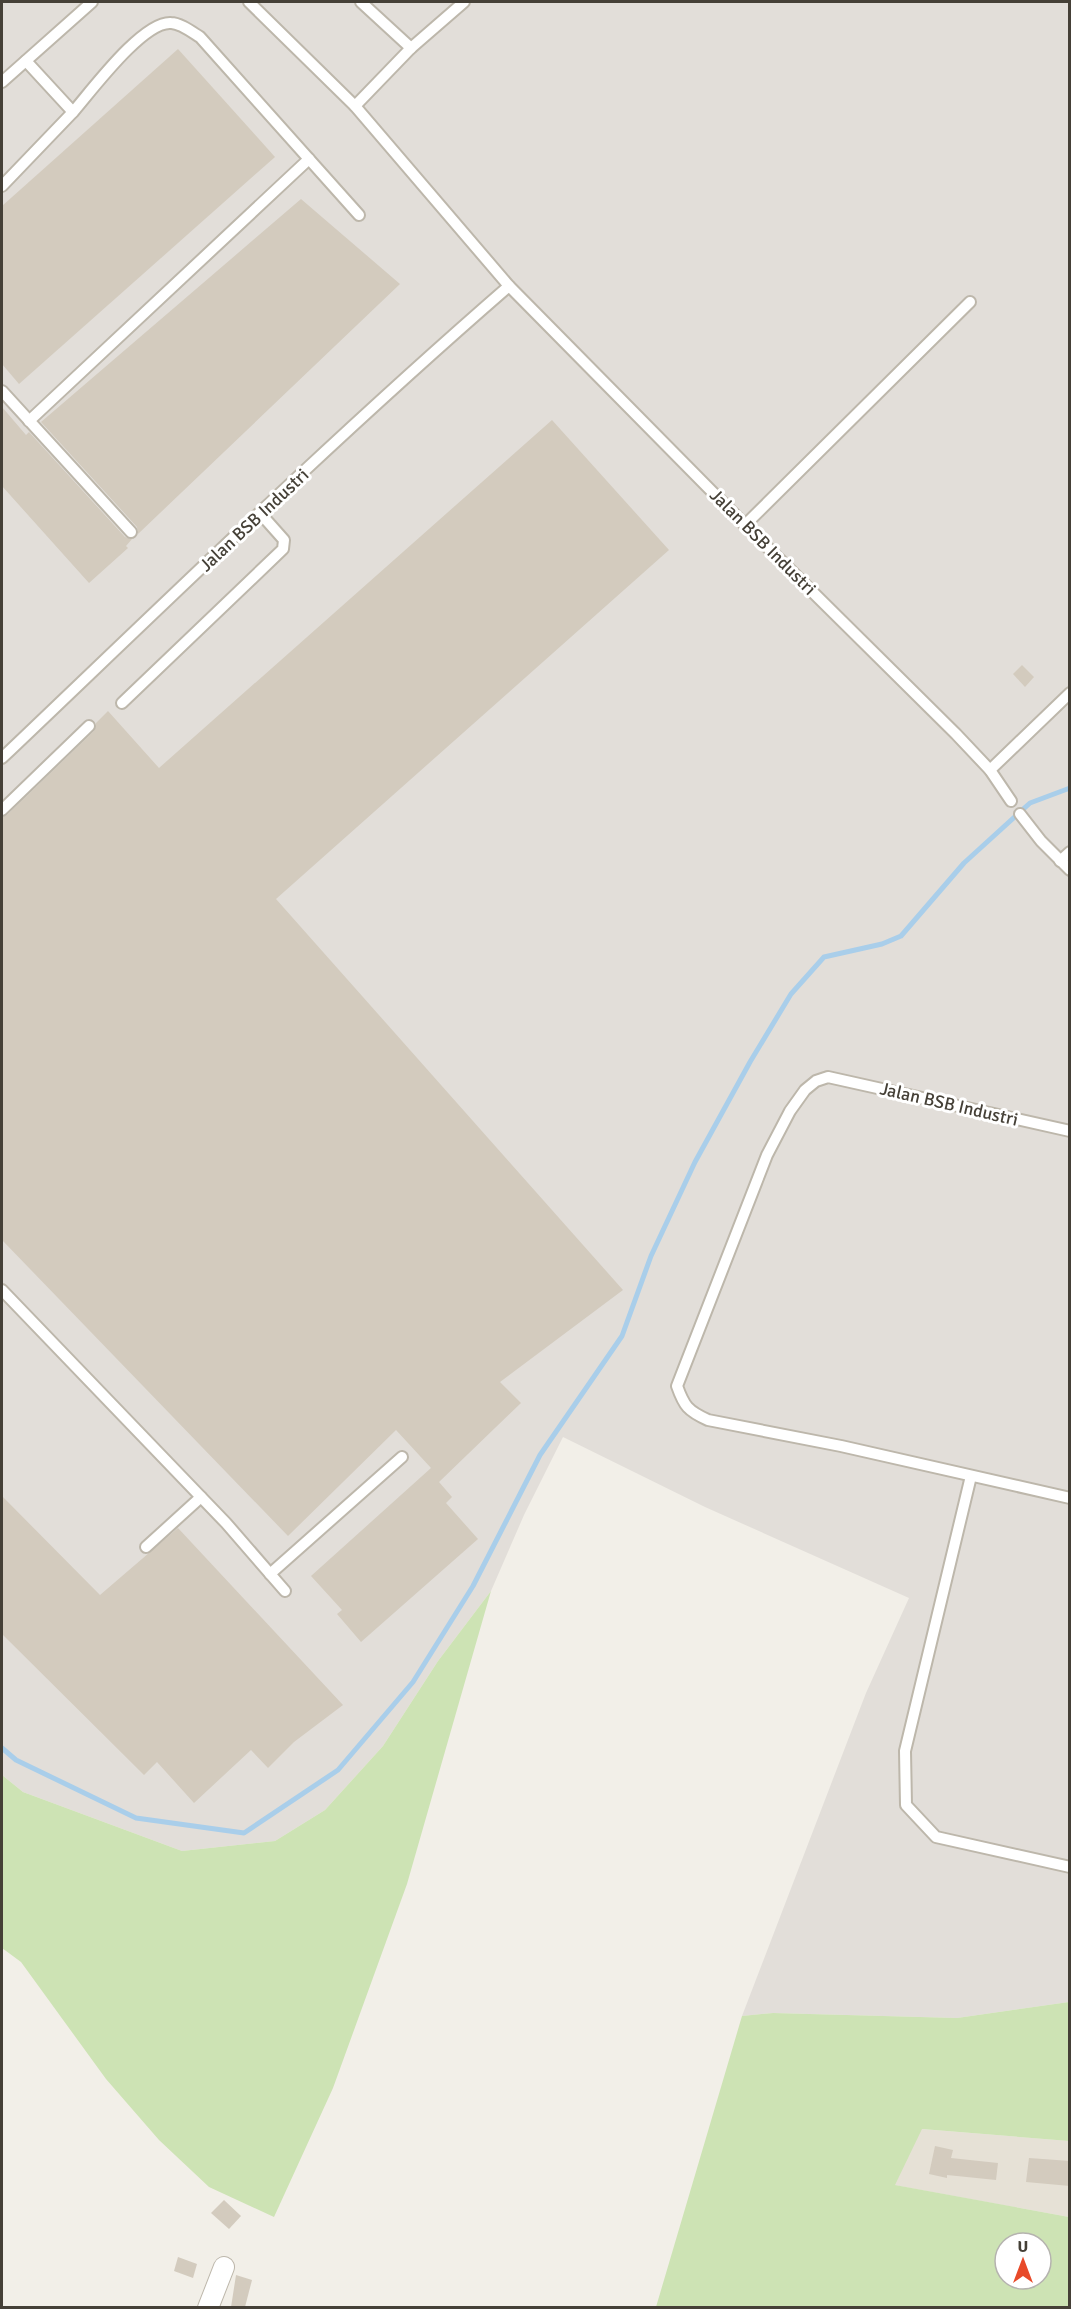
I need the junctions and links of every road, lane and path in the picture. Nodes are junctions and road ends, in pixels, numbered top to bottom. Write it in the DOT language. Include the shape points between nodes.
graph roads {
  1 [pos="92,2"];
  2 [pos="249,2"];
  3 [pos="361,2"];
  4 [pos="464,2"];
  5 [pos="411,48"];
  6 [pos="26,61"];
  7 [pos="2,82"];
  8 [pos="355,106"];
  9 [pos="73,112"];
  10 [pos="309,159"];
  11 [pos="2,186"];
  12 [pos="359,216"];
  13 [pos="509,286"];
  14 [pos="970,302"];
  15 [pos="2,391"];
  16 [pos="29,421"];
  17 [pos="260,513"];
  18 [pos="745,525"];
  19 [pos="131,532"];
  20 [pos="1070,693"];
  21 [pos="123,703"];
  22 [pos="90,726"];
  23 [pos="2,758"];
  24 [pos="990,770"];
  25 [pos="1011,801"];
  26 [pos="2,810"];
  27 [pos="1020,813"];
  28 [pos="1070,852"];
  29 [pos="1060,861"];
  30 [pos="1070,870"];
  31 [pos="1070,1131"];
  32 [pos="2,1290"];
  33 [pos="402,1457"];
  34 [pos="971,1476"];
  35 [pos="201,1497"];
  36 [pos="1070,1498"];
  37 [pos="146,1547"];
  38 [pos="270,1574"];
  39 [pos="285,1591"];
  40 [pos="1070,1867"];
  41 [pos="224,2267"];
  42 [pos="208,2307"];
  1 -- 6 [label="lane"];
  2 -- 8 [label="lane, Jalan BSB Industri"];
  3 -- 5 [label="lane"];
  4 -- 5 [label="lane"];
  5 -- 8 [label="lane"];
  6 -- 7 [label="lane"];
  6 -- 9 [label="lane"];
  8 -- 13 [label="lane, Jalan BSB Industri"];
  9 -- 10 [label="lane" via="140,36 155,25 172,22 200,37"];
  9 -- 11 [label="lane"];
  10 -- 12 [label="lane"];
  10 -- 16 [label="lane"];
  13 -- 17 [label="lane, Jalan BSB Industri"];
  13 -- 18 [label="lane, Jalan BSB Industri"];
  14 -- 18 [label="lane"];
  15 -- 16 [label="lane"];
  16 -- 19 [label="lane"];
  17 -- 21 [label="lane" via="284,540 284,549"];
  17 -- 23 [label="lane, Jalan BSB Industri"];
  18 -- 24 [label="lane, Jalan BSB Industri"];
  20 -- 24 [label="lane"];
  22 -- 26 [label="lane"];
  24 -- 25 [label="lane, Jalan BSB Industri"];
  27 -- 29 [label="lane"];
  28 -- 29 [label="lane"];
  29 -- 30 [label="lane"];
  31 -- 34 [label="lane, Jalan BSB Industri" via="828,1077 816,1081 790,1110 767,1155 677,1386 691,1412 708,1420"];
  32 -- 35 [label="lane"];
  33 -- 38 [label="lane"];
  34 -- 36 [label="lane"];
  34 -- 40 [label="lane" via="905,1751 906,1805 936,1837"];
  35 -- 37 [label="lane"];
  35 -- 38 [label="lane"];
  38 -- 39 [label="lane"];
  41 -- 42 [label="street"];
}
